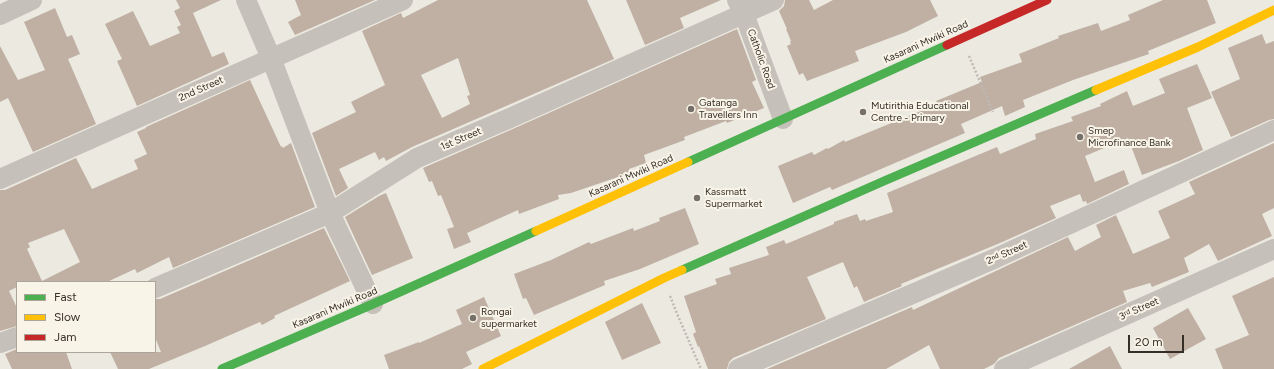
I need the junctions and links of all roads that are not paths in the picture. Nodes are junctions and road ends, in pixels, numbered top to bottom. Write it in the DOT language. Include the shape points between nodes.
graph roads {
  1 [pos="32,0"];
  2 [pos="246,0"];
  3 [pos="403,0"];
  4 [pos="774,0"];
  5 [pos="1047,0"];
  6 [pos="741,7"];
  7 [pos="1274,10"];
  8 [pos="0,14"];
  9 [pos="272,58"];
  10 [pos="783,119"];
  11 [pos="1274,130"];
  12 [pos="0,179"];
  13 [pos="330,212"];
  14 [pos="1274,249"];
  15 [pos="156,288"];
  16 [pos="373,304"];
  17 [pos="16,337"];
  18 [pos="0,343"];
  19 [pos="222,369"];
  20 [pos="483,369"];
  21 [pos="738,369"];
  22 [pos="1004,369"];
  1 -- 8 [label="street"];
  2 -- 9 [label="street"];
  3 -- 9 [label="street, 2nd Street"];
  4 -- 6 [label="street, 1st Street"];
  5 -- 10 [label="main road, Kasarani Mwiki Road"];
  6 -- 10 [label="street, Catholic Road"];
  6 -- 13 [label="street, 1st Street" via="510,118 417,158"];
  7 -- 20 [label="main road" via="1198,47 664,278"];
  9 -- 12 [label="street, 2nd Street"];
  9 -- 13 [label="street"];
  10 -- 16 [label="main road, Kasarani Mwiki Road"];
  11 -- 21 [label="street, 2ⁿᵈ Street" via="996,258"];
  13 -- 15 [label="street, 1st Street"];
  13 -- 16 [label="street"];
  14 -- 22 [label="street, 3ʳᵈ Street"];
  16 -- 19 [label="main road, Kasarani Mwiki Road"];
  17 -- 18 [label="street"];
}
